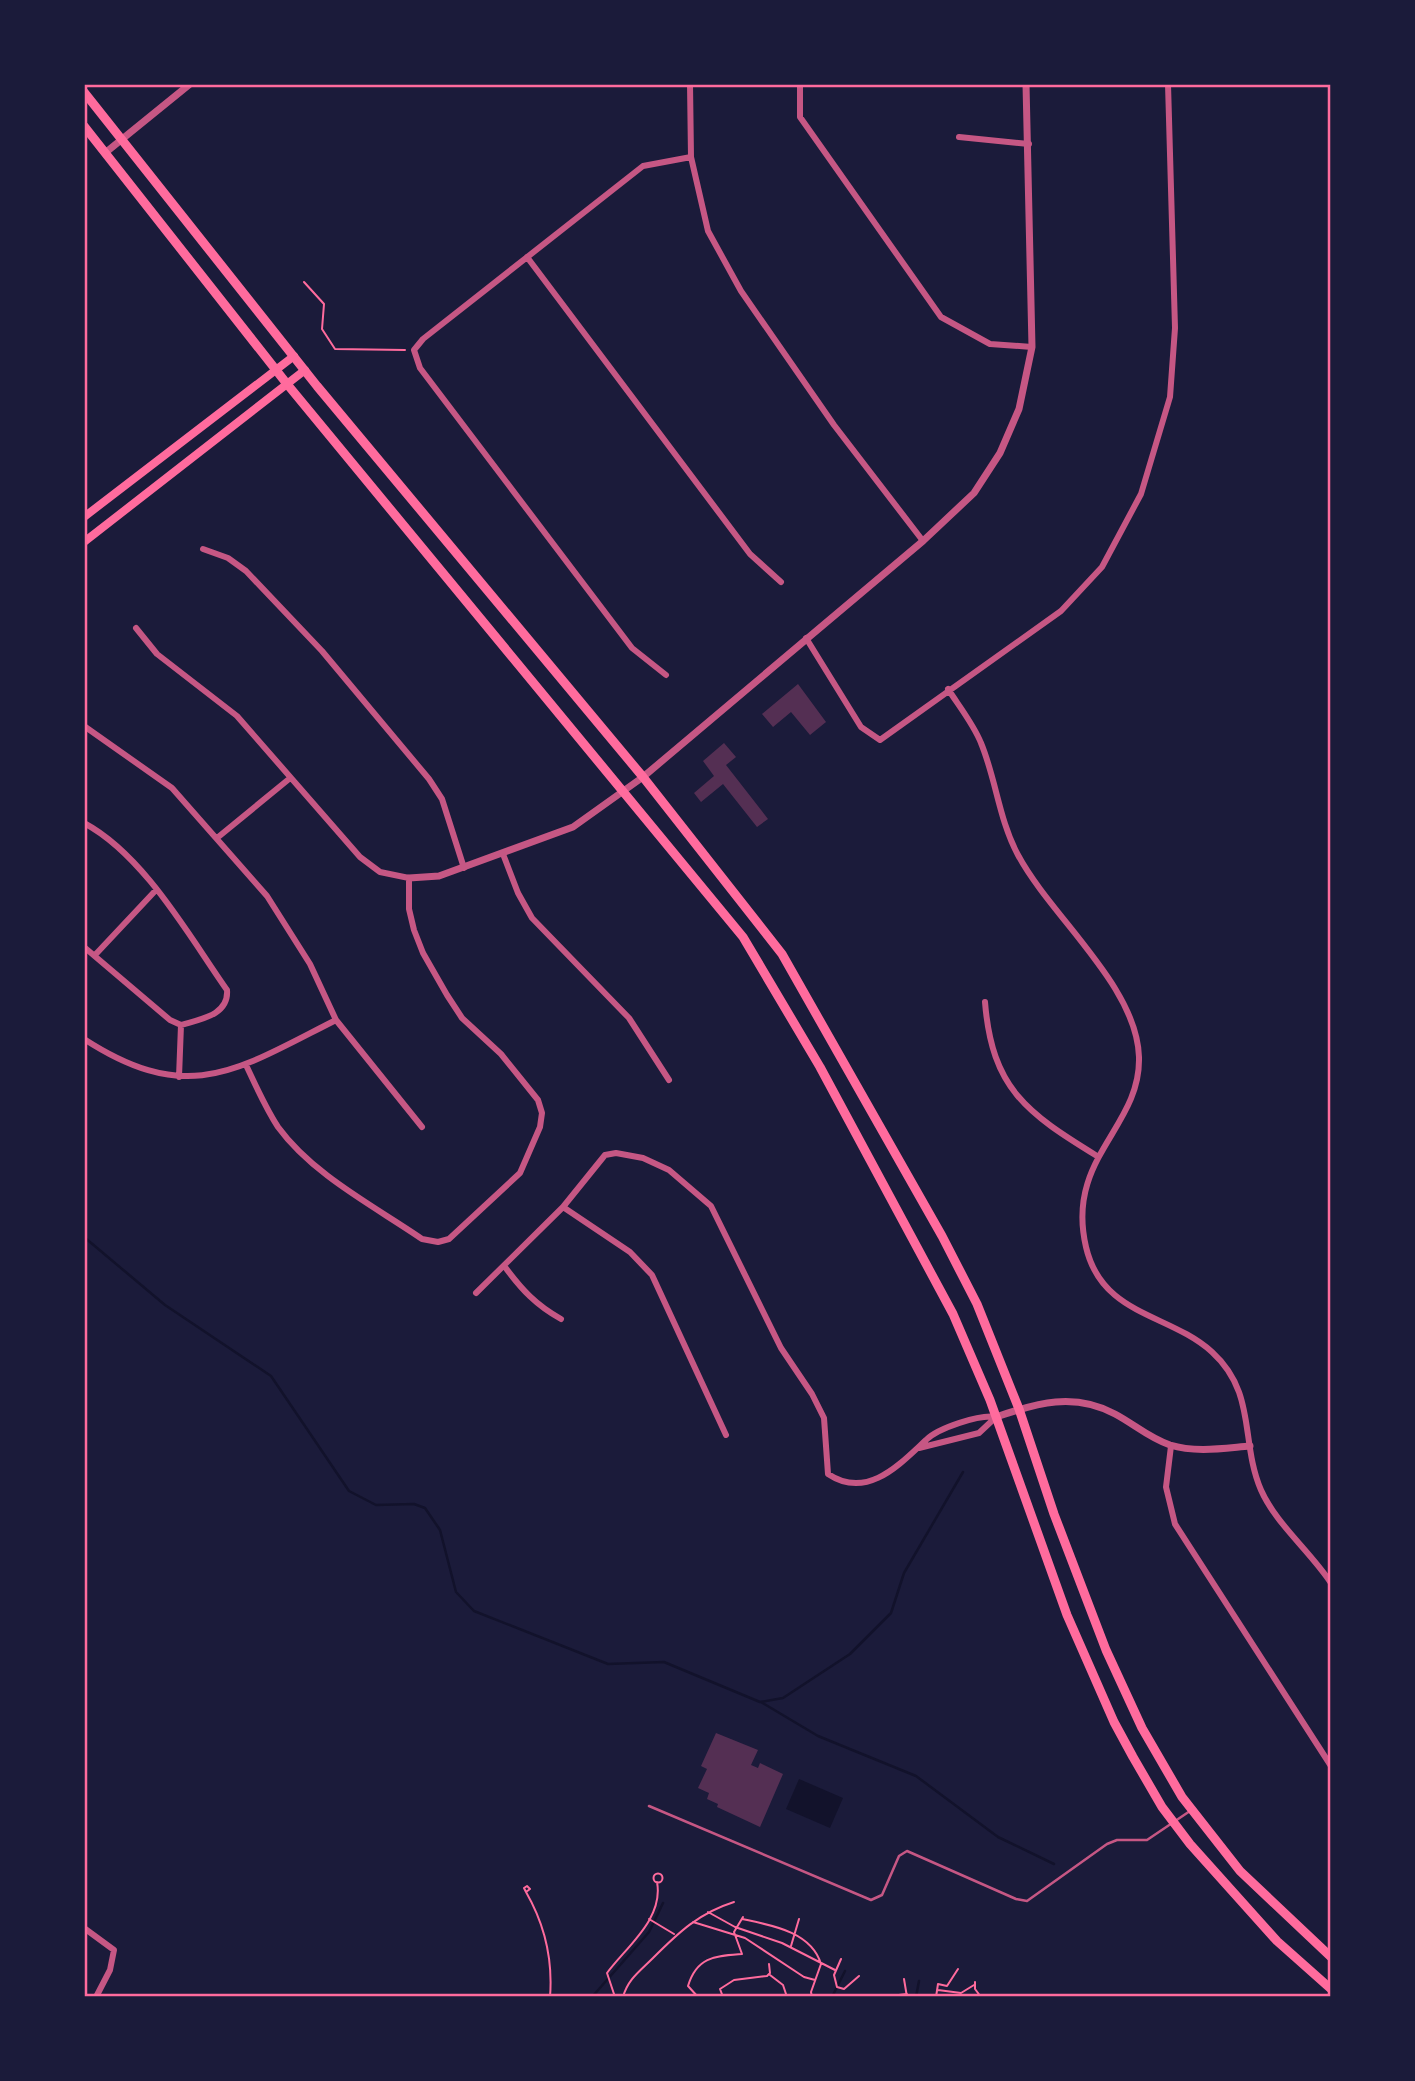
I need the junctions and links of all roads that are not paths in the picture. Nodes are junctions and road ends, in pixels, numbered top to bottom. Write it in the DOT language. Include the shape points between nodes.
graph roads {
  1 [pos="190,84"];
  2 [pos="690,84"];
  3 [pos="800,84"];
  4 [pos="1026,84"];
  5 [pos="1168,84"];
  6 [pos="84,92"];
  7 [pos="84,126"];
  8 [pos="959,137"];
  9 [pos="122,140"];
  10 [pos="1029,144"];
  11 [pos="105,153"];
  12 [pos="691,157"];
  13 [pos="527,257"];
  14 [pos="1032,348"];
  15 [pos="294,356"];
  16 [pos="275,369"];
  17 [pos="304,370"];
  18 [pos="287,384"];
  19 [pos="84,517"];
  20 [pos="923,541"];
  21 [pos="84,542"];
  22 [pos="203,549"];
  23 [pos="780,582"];
  24 [pos="136,628"];
  25 [pos="806,638"];
  26 [pos="666,676"];
  27 [pos="948,689"];
  28 [pos="84,726"];
  29 [pos="643,777"];
  30 [pos="289,779"];
  31 [pos="625,791"];
  32 [pos="84,823"];
  33 [pos="217,838"];
  34 [pos="503,854"];
  35 [pos="464,868"];
  36 [pos="409,878"];
  37 [pos="156,890"];
  38 [pos="84,947"];
  39 [pos="95,955"];
  40 [pos="985,1002"];
  41 [pos="337,1020"];
  42 [pos="181,1024"];
  43 [pos="84,1039"];
  44 [pos="246,1065"];
  45 [pos="179,1077"];
  46 [pos="669,1080"];
  47 [pos="422,1127"];
  48 [pos="1097,1156"];
  49 [pos="563,1207"];
  50 [pos="505,1267"];
  51 [pos="476,1293"];
  52 [pos="561,1319"];
  53 [pos="1019,1409"];
  54 [pos="996,1417"];
  55 [pos="726,1435"];
  56 [pos="1171,1446"];
  57 [pos="1250,1446"];
  58 [pos="919,1448"];
  59 [pos="1331,1583"];
  60 [pos="1331,1766"];
  61 [pos="649,1806"];
  62 [pos="1192,1810"];
  63 [pos="1173,1822"];
  64 [pos="84,1928"];
  65 [pos="1331,1957"];
  66 [pos="1331,1989"];
  67 [pos="96,1997"];
  1 -- 9 [label="street"];
  2 -- 12 [label="street"];
  3 -- 14 [label="street" via="800,117 941,317 990,344"];
  4 -- 10 [label="street"];
  5 -- 27 [label="street" via="1175,328 1170,397 1141,494 1102,567 1061,611"];
  6 -- 9 [label="main road"];
  7 -- 11 [label="main road"];
  8 -- 10 [label="street"];
  9 -- 11 [label="street"];
  9 -- 15 [label="main road"];
  10 -- 14 [label="street"];
  11 -- 16 [label="main road"];
  12 -- 13 [label="street" via="643,166"];
  12 -- 20 [label="street" via="708,230 741,291 834,425"];
  13 -- 23 [label="street" via="750,554"];
  13 -- 26 [label="street" via="414,350 420,368 632,648"];
  14 -- 20 [label="street" via="1019,410 1000,453 974,493"];
  15 -- 16 [label="main road"];
  15 -- 17 [label="main road"];
  16 -- 18 [label="main road"];
  16 -- 19 [label="main road"];
  17 -- 18 [label="main road"];
  17 -- 29 [label="main road"];
  18 -- 21 [label="main road"];
  18 -- 31 [label="main road"];
  20 -- 25 [label="street"];
  22 -- 35 [label="street" via="246,571 322,652 421,770 442,799"];
  24 -- 30 [label="street" via="157,654 237,716"];
  25 -- 27 [label="street" via="861,727 880,740"];
  25 -- 29 [label="street"];
  27 -- 48 [label="street" via="981,742 1017,853 1121,996 1135,1027 1140,1059 1133,1096"];
  28 -- 33 [label="street" via="172,788"];
  29 -- 31 [label="street"];
  29 -- 53 [label="main road" via="789,966 960,1270"];
  30 -- 33 [label="street"];
  30 -- 36 [label="street" via="360,857 380,872"];
  31 -- 34 [label="street" via="573,827"];
  31 -- 54 [label="main road" via="711,895 772,982 935,1276"];
  32 -- 37 [label="street" via="132,862"];
  33 -- 41 [label="street" via="267,896 310,964"];
  34 -- 35 [label="street"];
  34 -- 46 [label="street" via="532,918 629,1018"];
  35 -- 36 [label="street"];
  36 -- 44 [label="street" via="414,930 447,996 538,1100 540,1127 520,1173 449,1239 422,1239 300,1152 264,1105"];
  37 -- 39 [label="street"];
  37 -- 42 [label="street" via="227,990 228,1001 222,1010"];
  38 -- 39 [label="street"];
  39 -- 42 [label="street" via="116,977"];
  40 -- 48 [label="street" via="988,1035 1002,1074 1023,1105"];
  41 -- 44 [label="street"];
  41 -- 47 [label="street"];
  42 -- 45 [label="street"];
  43 -- 45 [label="street" via="137,1068"];
  44 -- 45 [label="street" via="204,1077"];
  48 -- 57 [label="street" via="1085,1187 1081,1217 1086,1249 1098,1275 1119,1299 1212,1352 1242,1395"];
  49 -- 50 [label="street"];
  49 -- 55 [label="street" via="630,1252 652,1275"];
  49 -- 58 [label="street" via="605,1155 643,1158 669,1170 711,1206 768,1324 824,1418 828,1474 866,1483 884,1476"];
  50 -- 51 [label="street"];
  50 -- 52 [label="street" via="541,1308"];
  53 -- 54 [label="street"];
  53 -- 56 [label="street" via="1046,1402 1082,1402 1114,1413"];
  53 -- 62 [label="main road" via="1120,1685"];
  54 -- 58 [label="street" via="979,1433"];
  54 -- 58 [label="street" via="983,1414 927,1438"];
  54 -- 63 [label="main road" via="1098,1688"];
  56 -- 57 [label="street" via="1209,1450"];
  56 -- 60 [label="street" via="1166,1487 1175,1524"];
  57 -- 59 [label="street" via="1270,1507"];
  61 -- 63 [label="lane" via="867,1900 882,1895 899,1856 907,1852 1027,1900 1094,1852 1117,1840 1147,1840"];
  62 -- 63 [label="lane"];
  62 -- 65 [label="main road" via="1240,1871"];
  63 -- 66 [label="main road" via="1248,1910"];
  64 -- 67 [label="street" via="114,1950"];
}
